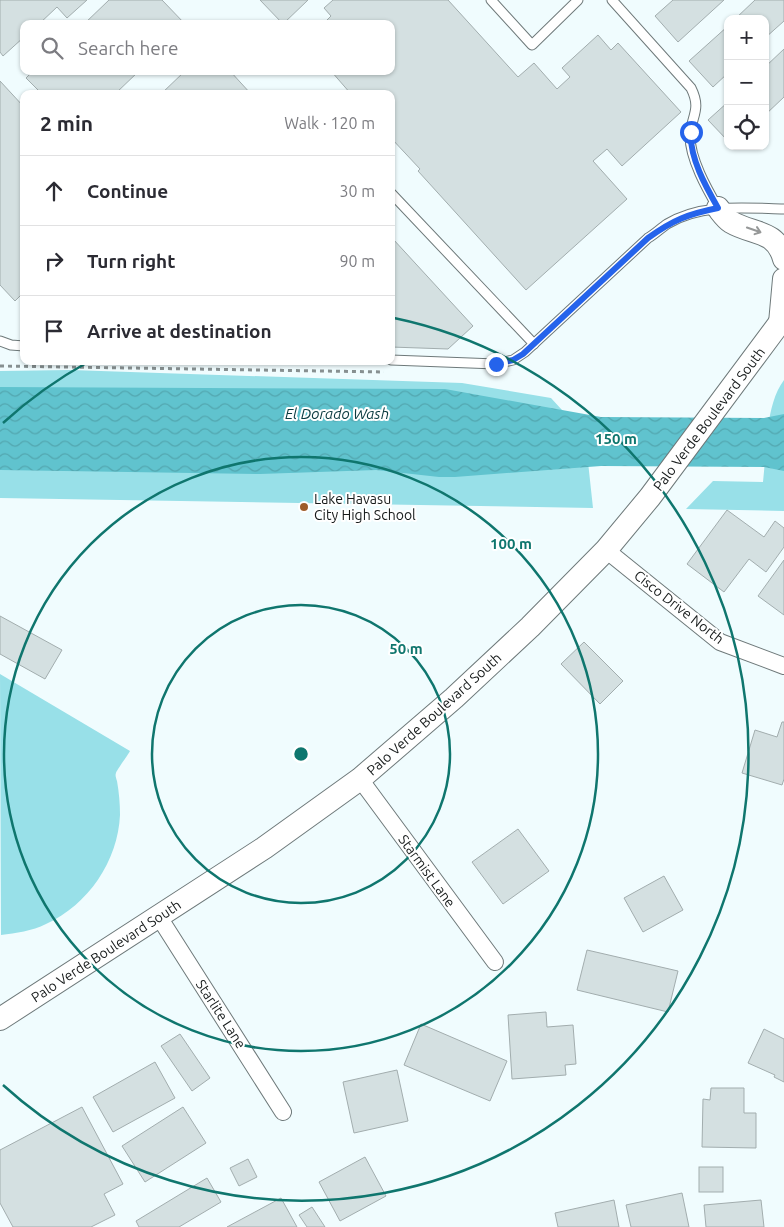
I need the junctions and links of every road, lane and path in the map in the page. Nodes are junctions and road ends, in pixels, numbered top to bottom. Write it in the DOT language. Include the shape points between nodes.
graph roads {
  1 [pos="491,0"];
  2 [pos="578,0"];
  3 [pos="612,0"];
  4 [pos="395,197"];
  5 [pos="718,208"];
  6 [pos="784,209"];
  7 [pos="784,259"];
  8 [pos="784,279"];
  9 [pos="782,320"];
  10 [pos="0,341"];
  11 [pos="534,344"];
  12 [pos="20,346"];
  13 [pos="395,360"];
  14 [pos="0,366"];
  15 [pos="385,372"];
  16 [pos="606,550"];
  17 [pos="784,666"];
  18 [pos="360,779"];
  19 [pos="159,917"];
  20 [pos="495,962"];
  21 [pos="0,1019"];
  22 [pos="284,1112"];
  1 -- 2 [label="lane" via="532,45"];
  3 -- 5 [label="lane" via="689,84 696,105 691,132 692,149 705,186"];
  4 -- 11 [label="lane"];
  5 -- 6 [label="lane"];
  5 -- 7 [label="main road, one-way" via="732,223 761,232 773,240"];
  5 -- 11 [label="lane" via="689,214 648,238"];
  8 -- 9 [label="main road"];
  9 -- 16 [label="main road, Palo Verde Boulevard South" via="650,497"];
  10 -- 12 [label="lane"];
  11 -- 13 [label="lane" via="517,358 499,364"];
  14 -- 15 [label="path"];
  16 -- 17 [label="street, Cisco Drive North" via="720,642"];
  16 -- 18 [label="main road, Palo Verde Boulevard South" via="472,681"];
  18 -- 19 [label="main road, Palo Verde Boulevard South" via="264,848"];
  18 -- 20 [label="street, Starmist Lane"];
  19 -- 21 [label="main road, Palo Verde Boulevard South"];
  19 -- 22 [label="street, Starlite Lane"];
}
